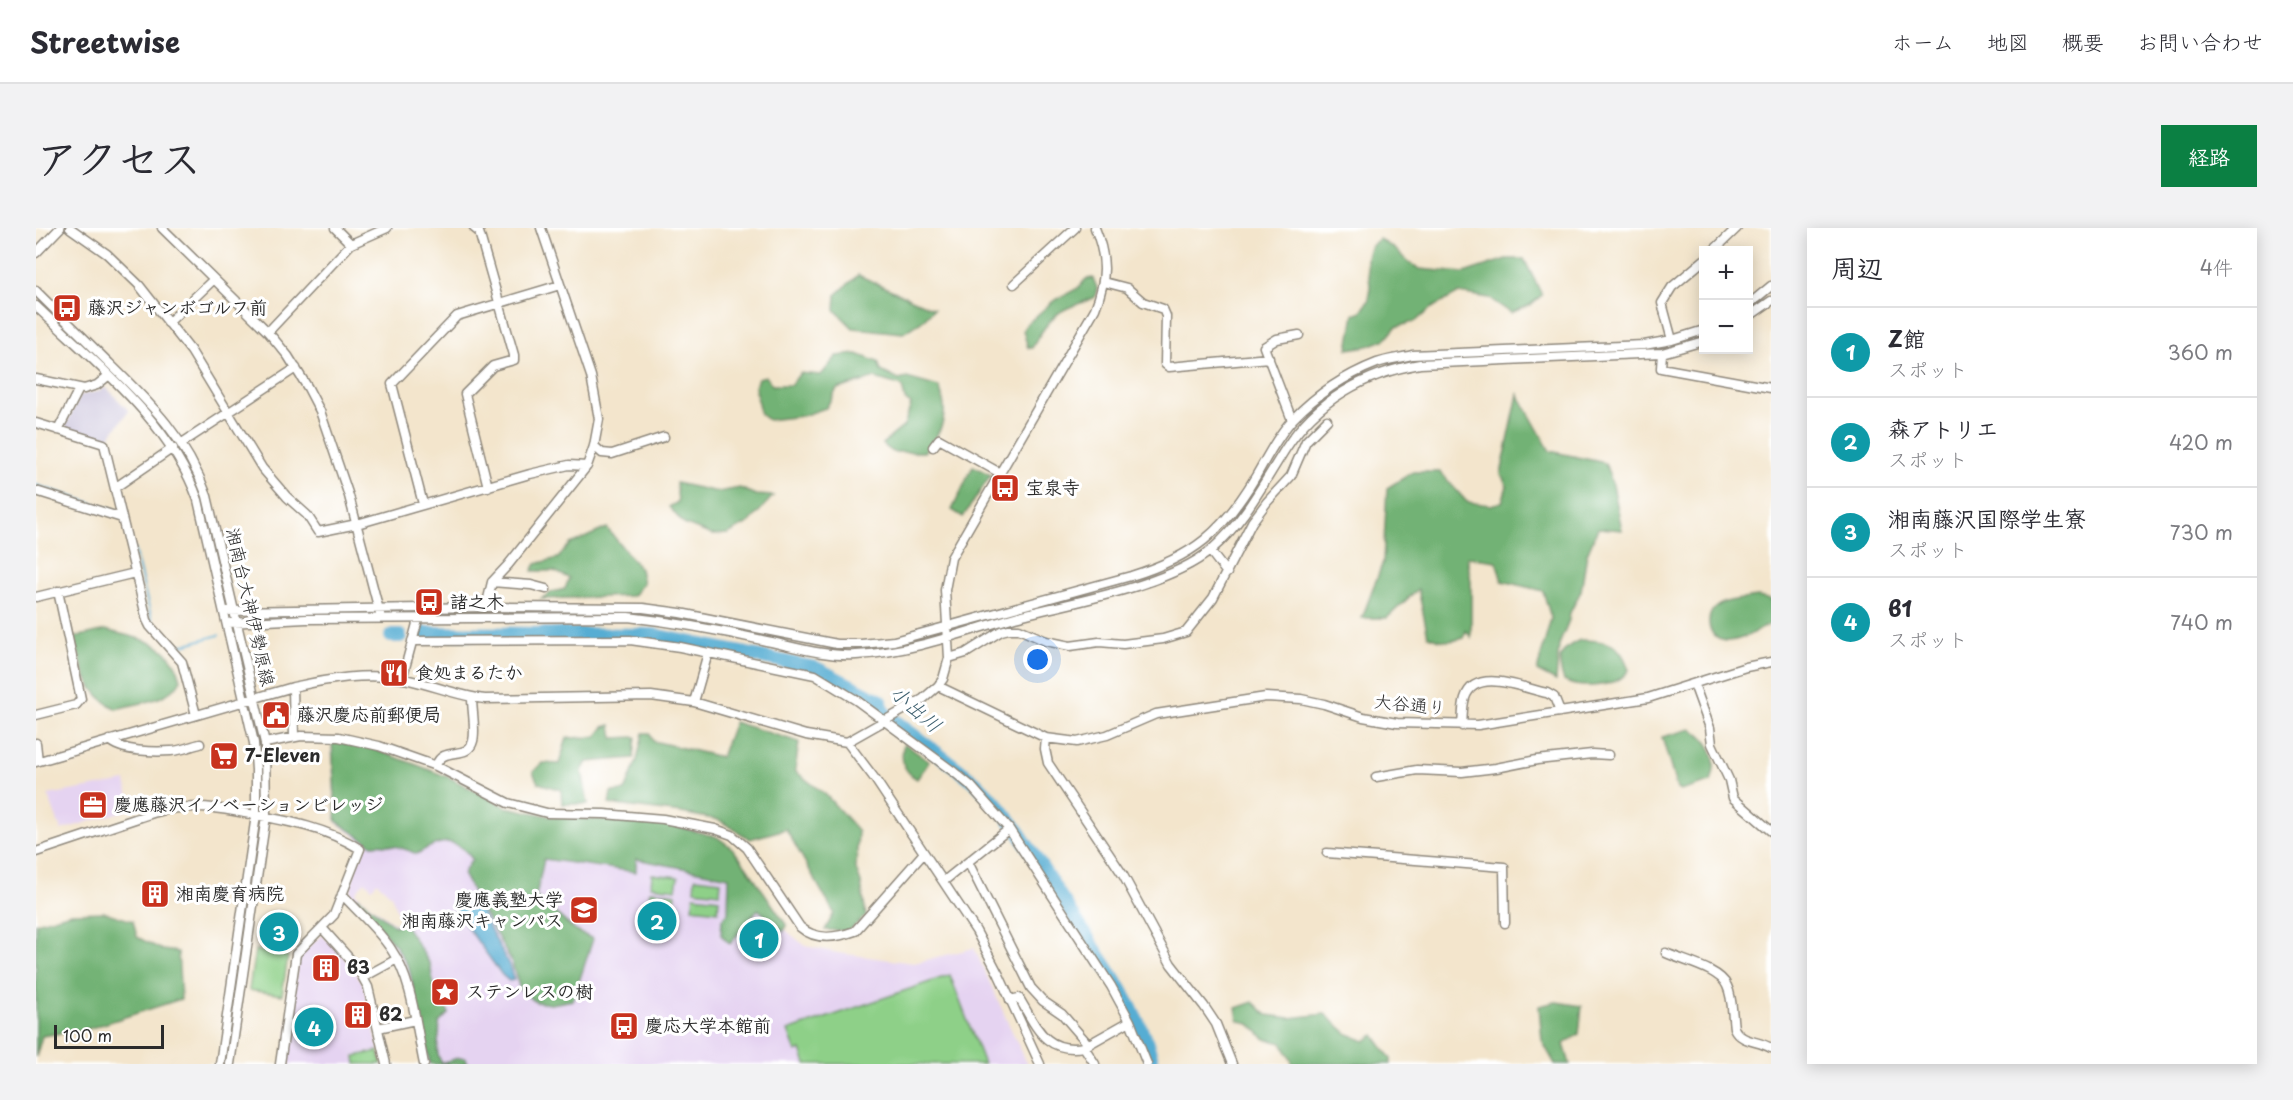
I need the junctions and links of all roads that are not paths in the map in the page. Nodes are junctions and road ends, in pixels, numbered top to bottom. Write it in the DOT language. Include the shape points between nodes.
graph roads {
  1 [pos="60,228"];
  2 [pos="70,228"];
  3 [pos="162,228"];
  4 [pos="335,228"];
  5 [pos="387,228"];
  6 [pos="474,228"];
  7 [pos="541,228"];
  8 [pos="1075,228"];
  9 [pos="1095,228"];
  10 [pos="1737,228"];
  11 [pos="351,244"];
  12 [pos="1718,246"];
  13 [pos="36,253"];
  14 [pos="1699,264"];
  15 [pos="214,279"];
  16 [pos="1104,282"];
  17 [pos="1014,284"];
  18 [pos="560,285"];
  19 [pos="1771,286"];
  20 [pos="36,291"];
  21 [pos="1771,301"];
  22 [pos="1753,302"];
  23 [pos="500,304"];
  24 [pos="36,306"];
  25 [pos="1753,314"];
  26 [pos="168,323"];
  27 [pos="268,332"];
  28 [pos="1699,332"];
  29 [pos="1299,334"];
  30 [pos="1672,340"];
  31 [pos="1699,342"];
  32 [pos="1662,353"];
  33 [pos="1269,358"];
  34 [pos="1437,363"];
  35 [pos="296,368"];
  36 [pos="1439,375"];
  37 [pos="108,376"];
  38 [pos="37,379"];
  39 [pos="1771,388"];
  40 [pos="79,389"];
  41 [pos="228,412"];
  42 [pos="1292,420"];
  43 [pos="1328,420"];
  44 [pos="36,423"];
  45 [pos="58,430"];
  46 [pos="664,437"];
  47 [pos="182,443"];
  48 [pos="594,446"];
  49 [pos="933,447"];
  50 [pos="173,448"];
  51 [pos="587,466"];
  52 [pos="1000,474"];
  53 [pos="116,487"];
  54 [pos="488,487"];
  55 [pos="36,491"];
  56 [pos="423,504"];
  57 [pos="122,518"];
  58 [pos="357,524"];
  59 [pos="1210,551"];
  60 [pos="135,573"];
  61 [pos="1227,573"];
  62 [pos="492,582"];
  63 [pos="546,589"];
  64 [pos="58,591"];
  65 [pos="36,597"];
  66 [pos="486,608"];
  67 [pos="380,610"];
  68 [pos="235,611"];
  69 [pos="225,612"];
  70 [pos="381,620"];
  71 [pos="418,620"];
  72 [pos="228,623"];
  73 [pos="238,623"];
  74 [pos="946,626"];
  75 [pos="947,637"];
  76 [pos="412,641"];
  77 [pos="708,653"];
  78 [pos="949,658"];
  79 [pos="1771,662"];
  80 [pos="402,679"];
  81 [pos="1694,684"];
  82 [pos="938,686"];
  83 [pos="293,687"];
  84 [pos="472,698"];
  85 [pos="255,699"];
  86 [pos="245,701"];
  87 [pos="694,702"];
  88 [pos="1560,712"];
  89 [pos="36,715"];
  90 [pos="196,715"];
  91 [pos="888,718"];
  92 [pos="1462,726"];
  93 [pos="294,737"];
  94 [pos="1046,738"];
  95 [pos="109,740"];
  96 [pos="847,742"];
  97 [pos="36,743"];
  98 [pos="265,743"];
  99 [pos="200,744"];
  100 [pos="1609,755"];
  101 [pos="37,762"];
  102 [pos="436,766"];
  103 [pos="1376,777"];
  104 [pos="256,815"];
  105 [pos="266,816"];
  106 [pos="1009,828"];
  107 [pos="1771,831"];
  108 [pos="36,852"];
  109 [pos="924,853"];
  110 [pos="1327,853"];
  111 [pos="968,862"];
  112 [pos="944,881"];
  113 [pos="342,894"];
  114 [pos="1505,923"];
  115 [pos="322,928"];
  116 [pos="1666,953"];
  117 [pos="397,959"];
  118 [pos="364,977"];
  119 [pos="1011,1000"];
  120 [pos="415,1020"];
  121 [pos="1130,1021"];
  122 [pos="378,1028"];
  123 [pos="1086,1046"];
  124 [pos="1771,1048"];
  125 [pos="220,1064"];
  126 [pos="230,1064"];
  127 [pos="280,1064"];
  128 [pos="386,1064"];
  129 [pos="424,1064"];
  130 [pos="1040,1064"];
  131 [pos="1095,1064"];
  132 [pos="1147,1064"];
  133 [pos="1232,1064"];
  1 -- 13 [label="street"];
  2 -- 26 [label="street" via="115,261"];
  3 -- 15 [label="street"];
  4 -- 11 [label="street"];
  5 -- 11 [label="street"];
  6 -- 23 [label="street" via="479,232"];
  7 -- 18 [label="street"];
  8 -- 17 [label="street"];
  9 -- 16 [label="street" via="1103,253"];
  10 -- 12 [label="street"];
  11 -- 27 [label="street"];
  14 -- 30 [label="street" via="1672,287 1662,303"];
  15 -- 26 [label="street"];
  15 -- 27 [label="street"];
  16 -- 33 [label="street" via="1127,288 1143,302 1163,309 1164,363 1169,367"];
  16 -- 52 [label="street" via="1095,309"];
  18 -- 23 [label="street"];
  18 -- 48 [label="street" via="591,376 599,419"];
  19 -- 22 [label="street"];
  20 -- 47 [label="street, 湘南台大神伊勢原線" via="150,403"];
  21 -- 25 [label="street"];
  23 -- 54 [label="street" via="513,360 493,366 465,394"];
  23 -- 56 [label="street" via="457,316 392,384"];
  24 -- 37 [label="street, 湘南台大神伊勢原線"];
  26 -- 41 [label="street" via="191,351"];
  27 -- 35 [label="street"];
  28 -- 30 [label="street"];
  29 -- 33 [label="street" via="1263,347"];
  30 -- 42 [label="street" via="1644,345 1412,355 1348,376"];
  31 -- 32 [label="street"];
  32 -- 34 [label="street"];
  32 -- 39 [label="street" via="1661,368"];
  33 -- 42 [label="street"];
  34 -- 36 [label="street"];
  34 -- 59 [label="street" via="1393,369 1367,379 1314,413 1286,446 1235,525"];
  35 -- 41 [label="street"];
  35 -- 58 [label="street" via="320,411"];
  37 -- 40 [label="street" via="97,385"];
  37 -- 50 [label="street, 湘南台大神伊勢原線"];
  38 -- 40 [label="street"];
  40 -- 45 [label="street"];
  41 -- 47 [label="street"];
  41 -- 58 [label="street" via="262,468 318,532"];
  42 -- 74 [label="street" via="1236,507 1216,530 1183,556 1131,576"];
  43 -- 61 [label="street" via="1306,441 1290,476 1252,522"];
  44 -- 45 [label="street"];
  45 -- 53 [label="street" via="104,444"];
  46 -- 48 [label="street" via="612,454 602,453"];
  47 -- 68 [label="street, 湘南台大神伊勢原線" via="207,496"];
  48 -- 51 [label="street"];
  49 -- 52 [label="street" via="939,439"];
  50 -- 53 [label="street"];
  50 -- 69 [label="street, 湘南台大神伊勢原線" via="198,500"];
  51 -- 54 [label="street" via="569,465"];
  51 -- 62 [label="street"];
  52 -- 74 [label="street" via="951,558 945,590"];
  53 -- 57 [label="street"];
  54 -- 56 [label="street"];
  55 -- 57 [label="street"];
  56 -- 58 [label="street"];
  57 -- 60 [label="street"];
  58 -- 67 [label="street"];
  59 -- 61 [label="street"];
  59 -- 75 [label="street" via="1181,569 1147,582"];
  60 -- 64 [label="street"];
  60 -- 90 [label="street" via="150,626 182,662"];
  61 -- 78 [label="street" via="1195,622 1186,632 1174,636 1123,644 1070,646 1009,628 966,653"];
  62 -- 63 [label="street"];
  62 -- 66 [label="street"];
  64 -- 65 [label="street"];
  64 -- 89 [label="street" via="81,699 76,705"];
  66 -- 67 [label="street"];
  66 -- 74 [label="street" via="643,608 837,644 894,641"];
  67 -- 68 [label="street"];
  67 -- 70 [label="street"];
  68 -- 69 [label="street"];
  68 -- 73 [label="street, 湘南台大神伊勢原線"];
  69 -- 72 [label="street, 湘南台大神伊勢原線"];
  70 -- 71 [label="street"];
  70 -- 73 [label="street"];
  71 -- 75 [label="street" via="628,617 670,621 855,656"];
  71 -- 76 [label="street"];
  72 -- 73 [label="street"];
  72 -- 86 [label="street, 湘南台大神伊勢原線"];
  73 -- 85 [label="street, 湘南台大神伊勢原線"];
  74 -- 75 [label="street"];
  75 -- 78 [label="street"];
  76 -- 77 [label="street" via="630,640"];
  76 -- 80 [label="street"];
  77 -- 87 [label="street"];
  77 -- 91 [label="street" via="815,675"];
  78 -- 82 [label="street"];
  79 -- 81 [label="street, 大谷通り"];
  80 -- 83 [label="street" via="348,677"];
  80 -- 84 [label="street"];
  81 -- 88 [label="street, 大谷通り" via="1648,698"];
  81 -- 107 [label="street" via="1733,798"];
  82 -- 91 [label="street"];
  82 -- 94 [label="street, 大谷通り"];
  83 -- 85 [label="street"];
  83 -- 93 [label="street"];
  84 -- 87 [label="street" via="651,696"];
  84 -- 102 [label="street" via="471,747 443,755"];
  85 -- 86 [label="street"];
  85 -- 98 [label="street, 湘南台大神伊勢原線"];
  86 -- 90 [label="street"];
  86 -- 104 [label="street, 湘南台大神伊勢原線" via="254,743"];
  87 -- 96 [label="street" via="806,735"];
  88 -- 92 [label="street, 大谷通り"];
  88 -- 92 [label="street" via="1557,701 1547,693 1484,681 1466,694"];
  90 -- 95 [label="street"];
  91 -- 96 [label="street"];
  91 -- 106 [label="street" via="970,785"];
  92 -- 94 [label="street, 大谷通り" via="1396,723 1318,702 1266,697 1156,714 1096,739 1077,742"];
  93 -- 98 [label="street"];
  93 -- 102 [label="street" via="339,737 380,746"];
  94 -- 133 [label="street" via="1048,763 1123,875 1171,964 1216,1024"];
  95 -- 99 [label="street" via="117,746 146,751 171,751"];
  95 -- 101 [label="street"];
  96 -- 109 [label="street"];
  97 -- 101 [label="street"];
  98 -- 105 [label="street, 湘南台大神伊勢原線"];
  100 -- 103 [label="street" via="1537,760 1462,772 1418,770"];
  102 -- 109 [label="street" via="508,803 547,813 663,819 732,835 747,848 800,927 822,937 855,931"];
  104 -- 105 [label="street"];
  104 -- 108 [label="street" via="172,808"];
  104 -- 125 [label="street, 湘南台大神伊勢原線"];
  105 -- 113 [label="street" via="311,827 360,849"];
  105 -- 126 [label="street, 湘南台大神伊勢原線"];
  106 -- 111 [label="street"];
  106 -- 121 [label="street"];
  109 -- 112 [label="street"];
  110 -- 114 [label="street" via="1504,867"];
  111 -- 112 [label="street"];
  111 -- 123 [label="street" via="1031,988 1062,1014"];
  112 -- 119 [label="street"];
  113 -- 115 [label="street" via="334,915"];
  113 -- 117 [label="street"];
  115 -- 118 [label="street"];
  115 -- 127 [label="street" via="301,948 294,961"];
  116 -- 124 [label="street" via="1720,976 1727,985 1737,1034"];
  117 -- 118 [label="street"];
  117 -- 120 [label="street"];
  118 -- 122 [label="street"];
  119 -- 123 [label="street" via="1019,998 1043,1038 1053,1045 1073,1049"];
  119 -- 130 [label="street"];
  120 -- 122 [label="street"];
  120 -- 129 [label="street"];
  121 -- 123 [label="street"];
  121 -- 132 [label="street"];
  122 -- 128 [label="street"];
  123 -- 131 [label="street"];
}
